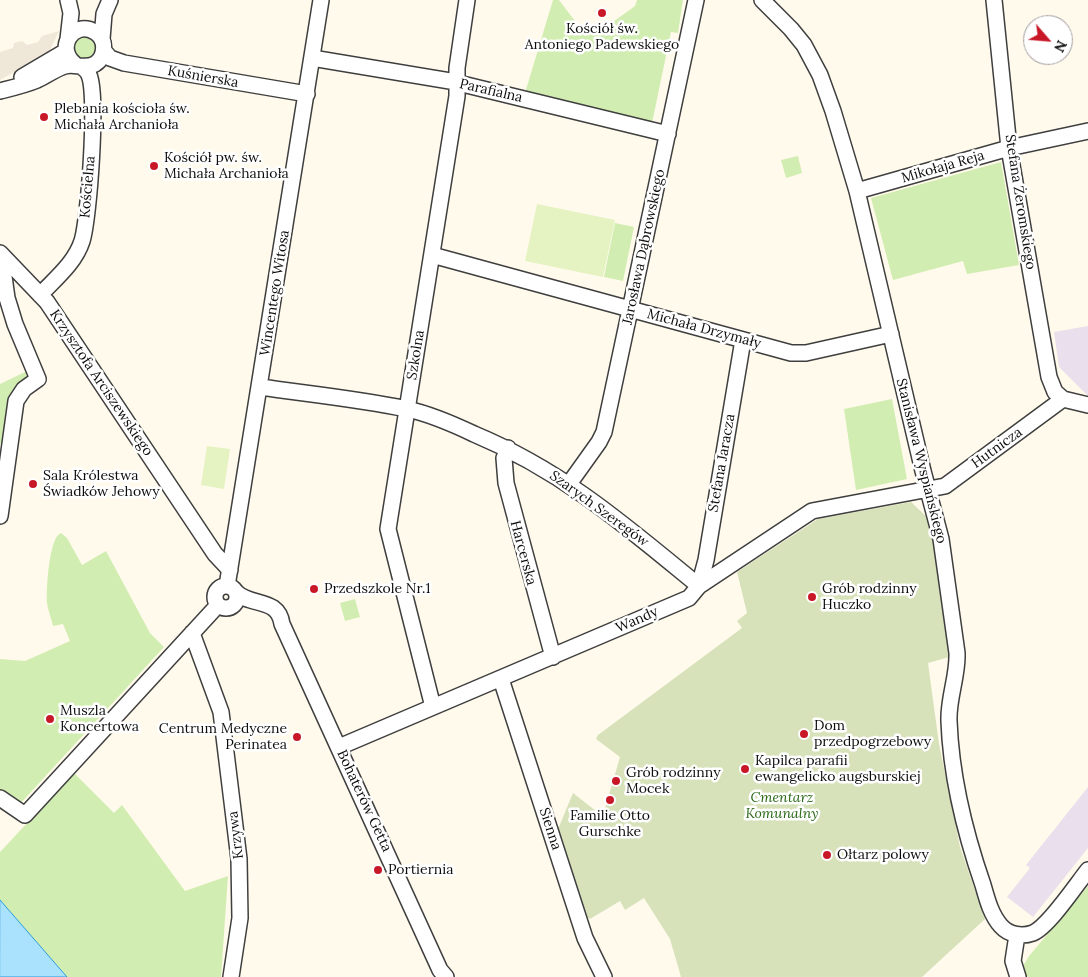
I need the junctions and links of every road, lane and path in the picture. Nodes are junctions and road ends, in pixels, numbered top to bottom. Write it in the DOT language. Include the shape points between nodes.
graph roads {
  1 [pos="110,0"];
  2 [pos="321,0"];
  3 [pos="467,0"];
  4 [pos="696,0"];
  5 [pos="762,0"];
  6 [pos="994,0"];
  7 [pos="69,7"];
  8 [pos="88,29"];
  9 [pos="67,45"];
  10 [pos="103,45"];
  11 [pos="312,58"];
  12 [pos="79,66"];
  13 [pos="457,83"];
  14 [pos="0,91"];
  15 [pos="307,94"];
  16 [pos="1088,131"];
  17 [pos="668,134"];
  18 [pos="1009,148"];
  19 [pos="856,191"];
  20 [pos="0,254"];
  21 [pos="432,255"];
  22 [pos="40,295"];
  23 [pos="630,309"];
  24 [pos="891,334"];
  25 [pos="743,340"];
  26 [pos="260,387"];
  27 [pos="1063,399"];
  28 [pos="1088,405"];
  29 [pos="407,409"];
  30 [pos="508,448"];
  31 [pos="570,484"];
  32 [pos="928,490"];
  33 [pos="0,516"];
  34 [pos="230,570"];
  35 [pos="699,586"];
  36 [pos="232,589"];
  37 [pos="224,606"];
  38 [pos="282,624"];
  39 [pos="192,633"];
  40 [pos="553,657"];
  41 [pos="501,678"];
  42 [pos="433,707"];
  43 [pos="339,747"];
  44 [pos="0,798"];
  45 [pos="1088,870"];
  46 [pos="1017,935"];
  47 [pos="231,977"];
  48 [pos="446,977"];
  49 [pos="604,977"];
  50 [pos="1018,977"];
  1 -- 10 [label="street" via="104,14"];
  2 -- 11 [label="street, Wincentego Witosa"];
  3 -- 13 [label="street, Szkolna"];
  4 -- 17 [label="street, Jarosława Dąbrowskiego"];
  5 -- 19 [label="street, Stanisława Wyspiańskiego" via="794,33 814,64 833,111"];
  6 -- 18 [label="street, Stefana Żeromskiego"];
  7 -- 8 [label="street"];
  7 -- 9 [label="street"];
  8 -- 9 [label="street" via="76,31"];
  8 -- 10 [label="street" via="94,31"];
  9 -- 12 [label="street" via="71,61"];
  9 -- 14 [label="street"];
  10 -- 12 [label="street" via="98,61 88,67"];
  10 -- 15 [label="street, Kuśnierska" via="110,58 124,63"];
  11 -- 13 [label="street, Parafialna"];
  11 -- 15 [label="street, Wincentego Witosa"];
  12 -- 14 [label="street" via="65,66 38,80"];
  12 -- 22 [label="street, Kościelna" via="89,75 93,100 82,241 65,269"];
  13 -- 17 [label="street, Parafialna"];
  13 -- 21 [label="street, Szkolna"];
  15 -- 26 [label="street, Wincentego Witosa"];
  16 -- 18 [label="street, Mikołaja Reja"];
  17 -- 23 [label="street, Jarosława Dąbrowskiego"];
  18 -- 19 [label="street, Mikołaja Reja"];
  18 -- 27 [label="street, Stefana Żeromskiego" via="1049,377 1055,392"];
  19 -- 24 [label="street, Stanisława Wyspiańskiego"];
  20 -- 22 [label="street, Krzysztofa Arciszewskiego"];
  20 -- 33 [label="street" via="10,307 38,379 24,389 16,401"];
  21 -- 23 [label="street, Michała Drzymały"];
  21 -- 29 [label="street, Szkolna"];
  22 -- 34 [label="street, Krzysztofa Arciszewskiego" via="215,554"];
  23 -- 25 [label="street, Michała Drzymały"];
  23 -- 31 [label="street, Jarosława Dąbrowskiego" via="602,438"];
  24 -- 25 [label="street, Michała Drzymały" via="798,354"];
  24 -- 32 [label="street, Stanisława Wyspiańskiego"];
  25 -- 35 [label="street, Stefana Jaracza"];
  26 -- 29 [label="street, Szarych Szeregów"];
  26 -- 34 [label="street, Wincentego Witosa"];
  27 -- 28 [label="street"];
  27 -- 32 [label="street, Hutnicza" via="945,486"];
  29 -- 30 [label="street, Szarych Szeregów"];
  29 -- 42 [label="street, Szkolna" via="388,529"];
  30 -- 31 [label="street, Szarych Szeregów"];
  30 -- 40 [label="street, Harcerska" via="504,458 506,483"];
  31 -- 35 [label="street, Szarych Szeregów"];
  32 -- 35 [label="street, Wandy" via="812,511"];
  32 -- 46 [label="street, Stanisława Wyspiańskiego" via="941,539 957,653 949,719 960,806 992,912 1002,928"];
  34 -- 36 [label="street, Wincentego Witosa"];
  35 -- 40 [label="street, Wandy" via="688,598"];
  36 -- 37 [label="street" via="237,599"];
  36 -- 37 [label="street" via="220,587 216,592 214,599"];
  36 -- 38 [label="street, Bohaterów Getta" via="241,597 274,607"];
  37 -- 38 [label="street" via="264,612"];
  37 -- 39 [label="street"];
  38 -- 43 [label="street, Bohaterów Getta"];
  39 -- 44 [label="street" via="25,815"];
  39 -- 47 [label="street, Krzywa" via="221,712 241,883"];
  40 -- 41 [label="street, Wandy"];
  41 -- 42 [label="street, Wandy"];
  41 -- 49 [label="street, Sienna" via="585,938"];
  42 -- 43 [label="street, Wandy"];
  43 -- 48 [label="street, Bohaterów Getta"];
  45 -- 46 [label="street" via="1042,927"];
  46 -- 50 [label="street" via="1013,961"];
}
